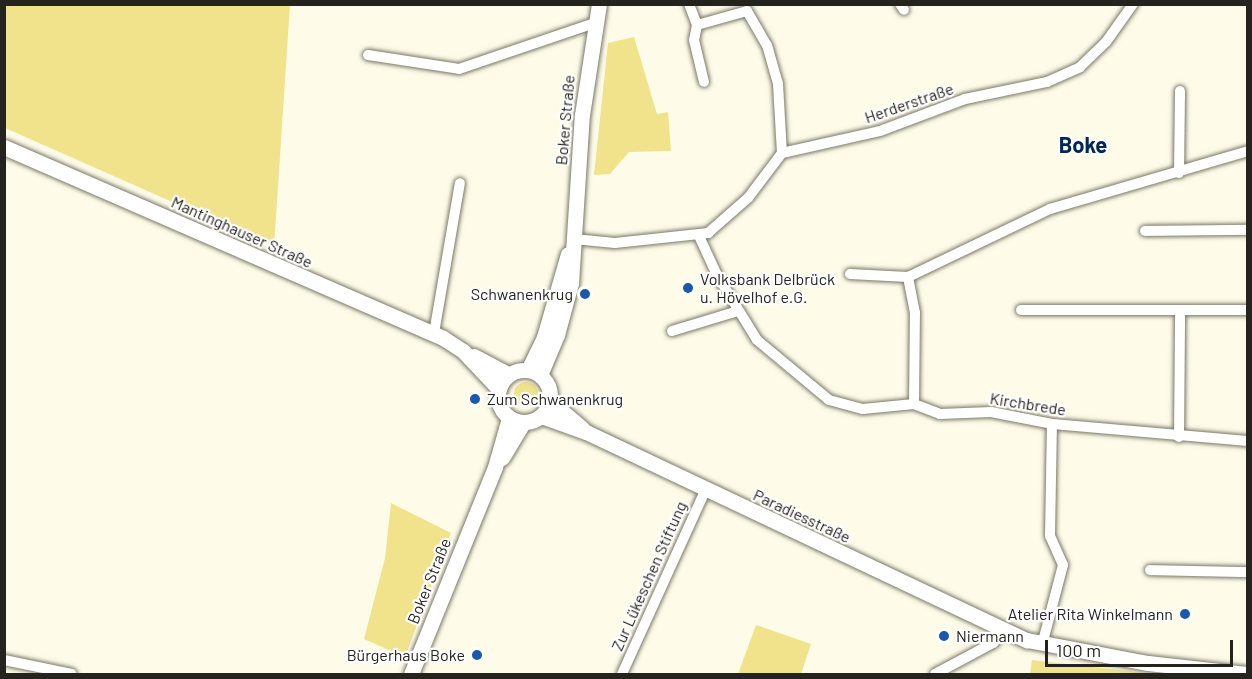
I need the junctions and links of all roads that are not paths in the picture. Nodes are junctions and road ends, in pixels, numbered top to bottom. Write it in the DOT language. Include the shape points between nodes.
graph roads {
  1 [pos="599,4"];
  2 [pos="689,4"];
  3 [pos="1133,4"];
  4 [pos="595,23"];
  5 [pos="697,25"];
  6 [pos="368,55"];
  7 [pos="704,82"];
  8 [pos="1180,91"];
  9 [pos="4,147"];
  10 [pos="1248,151"];
  11 [pos="782,153"];
  12 [pos="1179,173"];
  13 [pos="460,183"];
  14 [pos="1248,230"];
  15 [pos="1145,231"];
  16 [pos="699,236"];
  17 [pos="574,239"];
  18 [pos="850,274"];
  19 [pos="908,277"];
  20 [pos="1021,310"];
  21 [pos="1180,310"];
  22 [pos="1248,310"];
  23 [pos="738,311"];
  24 [pos="672,331"];
  25 [pos="435,333"];
  26 [pos="463,351"];
  27 [pos="534,373"];
  28 [pos="508,374"];
  29 [pos="498,388"];
  30 [pos="550,401"];
  31 [pos="914,404"];
  32 [pos="541,416"];
  33 [pos="516,420"];
  34 [pos="1052,424"];
  35 [pos="586,432"];
  36 [pos="1179,437"];
  37 [pos="1248,441"];
  38 [pos="705,491"];
  39 [pos="1150,570"];
  40 [pos="1248,572"];
  41 [pos="1004,631"];
  42 [pos="1042,645"];
  43 [pos="4,660"];
  44 [pos="72,675"];
  45 [pos="411,675"];
  46 [pos="622,675"];
  47 [pos="935,675"];
  48 [pos="1246,675"];
  1 -- 4 [label="main road, Boker Straße"];
  2 -- 5 [label="street"];
  3 -- 11 [label="street, Herderstraße" via="1106,42 1080,67 1047,82 965,99 880,131"];
  4 -- 6 [label="street" via="459,69"];
  4 -- 17 [label="main road, Boker Straße" via="582,115"];
  5 -- 7 [label="street" via="694,40"];
  5 -- 11 [label="street" via="747,11 767,45 778,84"];
  8 -- 12 [label="street"];
  9 -- 25 [label="main road, Mantinghauser Straße"];
  10 -- 12 [label="street"];
  11 -- 16 [label="street" via="748,198 708,233"];
  12 -- 19 [label="street" via="1050,209"];
  13 -- 25 [label="street"];
  14 -- 15 [label="street"];
  16 -- 17 [label="street" via="615,243"];
  16 -- 23 [label="street, Kirchbrede"];
  17 -- 27 [label="main road, Boker Straße" via="567,303"];
  18 -- 19 [label="street"];
  19 -- 31 [label="street" via="915,313"];
  20 -- 21 [label="street"];
  21 -- 22 [label="street"];
  21 -- 36 [label="street"];
  23 -- 24 [label="street"];
  23 -- 31 [label="street, Kirchbrede" via="757,340 823,398 863,409"];
  25 -- 26 [label="main road, Mantinghauser Straße"];
  26 -- 28 [label="main road, Mantinghauser Straße"];
  26 -- 29 [label="main road, Mantinghauser Straße"];
  27 -- 28 [label="main road"];
  27 -- 30 [label="main road" via="550,391"];
  28 -- 29 [label="main road"];
  29 -- 33 [label="main road" via="498,404"];
  30 -- 32 [label="main road"];
  30 -- 35 [label="main road, Paradiesstraße"];
  31 -- 34 [label="street, Kirchbrede" via="940,414 991,412"];
  32 -- 33 [label="main road"];
  32 -- 35 [label="main road, Paradiesstraße"];
  33 -- 45 [label="main road, Boker Straße"];
  34 -- 36 [label="street, Kirchbrede"];
  34 -- 42 [label="street" via="1050,536 1063,565"];
  35 -- 38 [label="main road, Paradiesstraße"];
  36 -- 37 [label="street, Kirchbrede"];
  38 -- 41 [label="main road, Paradiesstraße"];
  38 -- 46 [label="street, Zur Lükeschen Stiftung"];
  39 -- 40 [label="street"];
  41 -- 42 [label="main road, Paradiesstraße"];
  41 -- 47 [label="street" via="993,643"];
  42 -- 48 [label="main road, Paradiesstraße"];
  43 -- 44 [label="street"];
}
